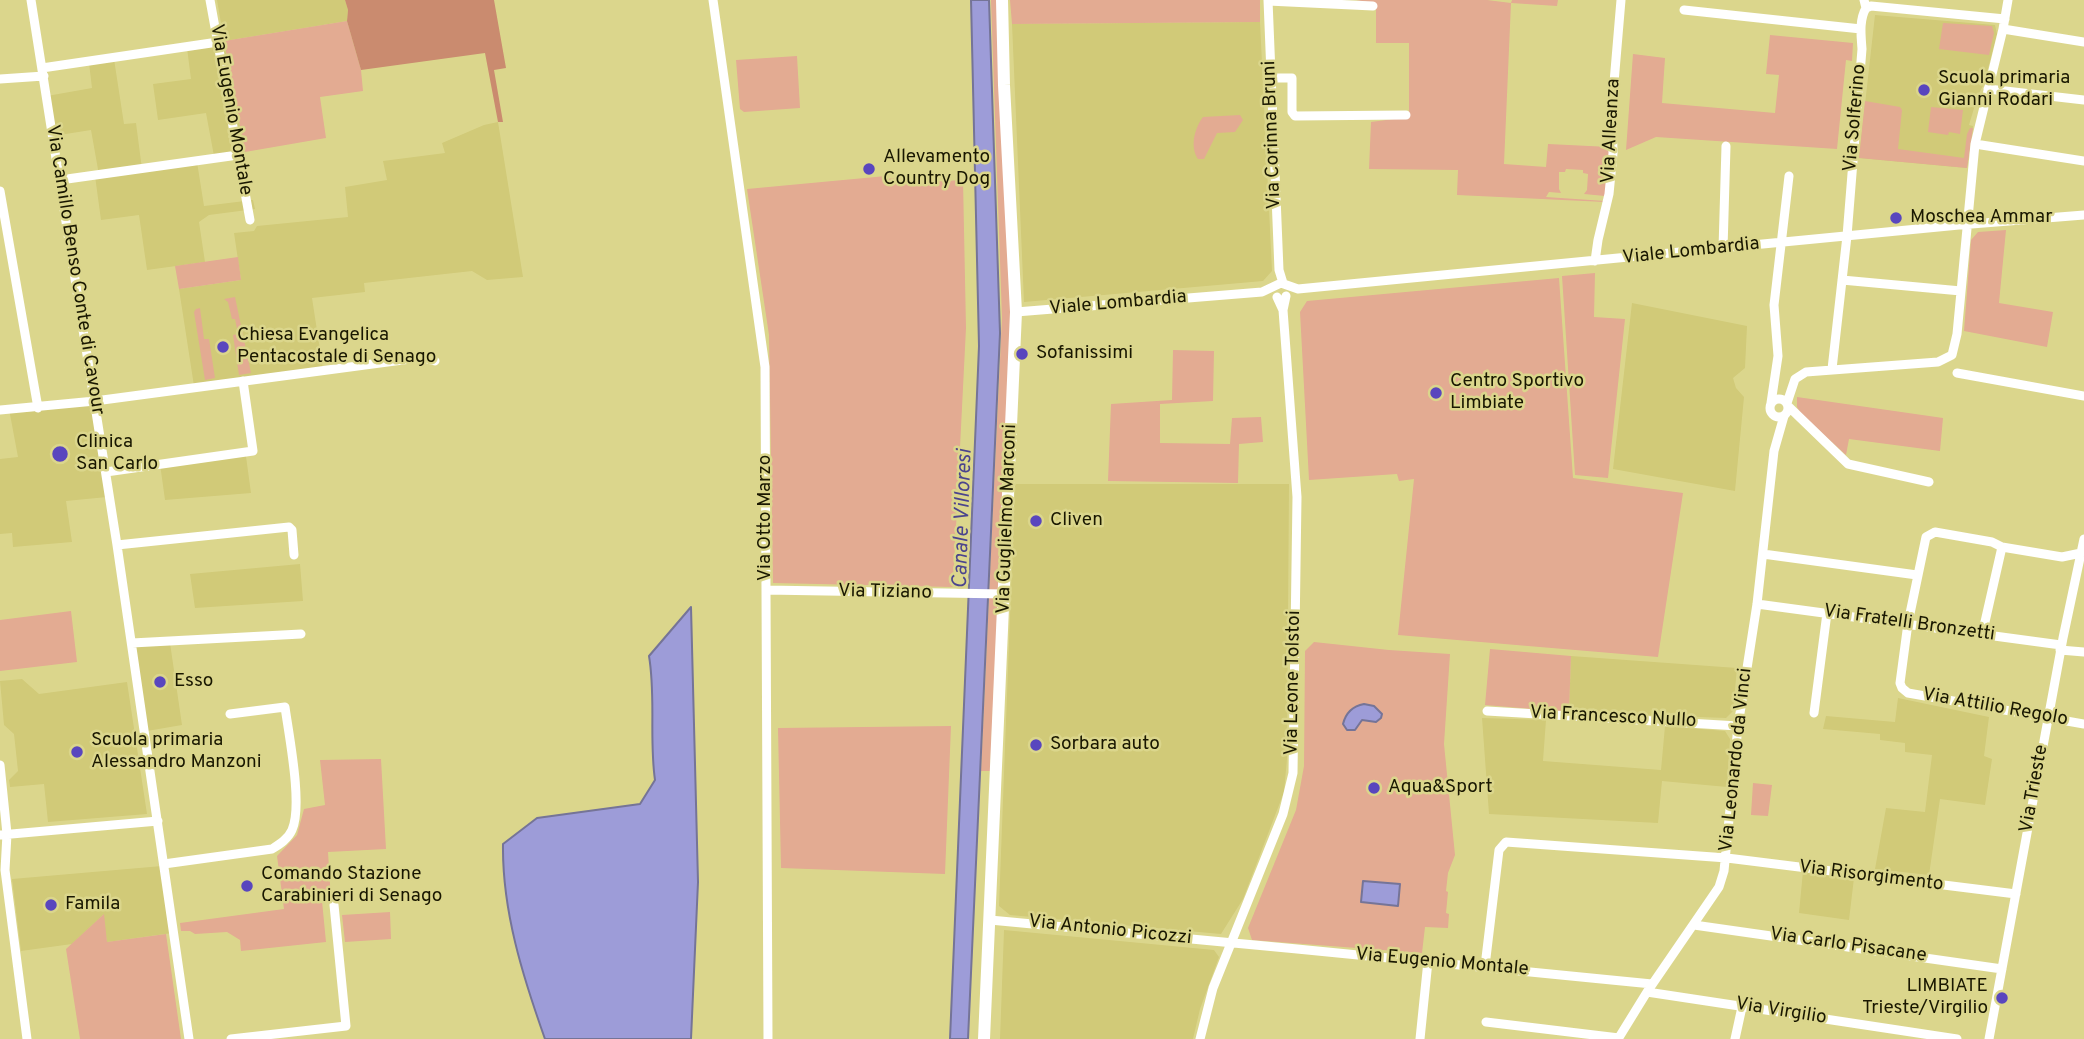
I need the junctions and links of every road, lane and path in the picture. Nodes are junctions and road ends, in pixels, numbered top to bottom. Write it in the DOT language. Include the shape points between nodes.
graph roads {
  1 [pos="31,0"];
  2 [pos="210,0"];
  3 [pos="713,0"];
  4 [pos="1002,0"];
  5 [pos="1621,0"];
  6 [pos="2008,0"];
  7 [pos="1268,1"];
  8 [pos="1865,4"];
  9 [pos="1373,6"];
  10 [pos="1684,10"];
  11 [pos="2005,19"];
  12 [pos="1861,29"];
  13 [pos="2003,29"];
  14 [pos="218,42"];
  15 [pos="2084,42"];
  16 [pos="43,72"];
  17 [pos="1271,78"];
  18 [pos="0,79"];
  19 [pos="1988,89"];
  20 [pos="2084,100"];
  21 [pos="1406,115"];
  22 [pos="1975,144"];
  23 [pos="1726,146"];
  24 [pos="238,155"];
  25 [pos="2084,161"];
  26 [pos="1789,176"];
  27 [pos="60,180"];
  28 [pos="0,191"];
  29 [pos="2084,215"];
  30 [pos="250,220"];
  31 [pos="1968,224"];
  32 [pos="1847,236"];
  33 [pos="1783,243"];
  34 [pos="1723,248"];
  35 [pos="1595,261"];
  36 [pos="1842,280"];
  37 [pos="1961,290"];
  38 [pos="1281,291"];
  39 [pos="1016,312"];
  40 [pos="435,361"];
  41 [pos="1832,369"];
  42 [pos="1957,373"];
  43 [pos="243,380"];
  44 [pos="2084,396"];
  45 [pos="94,401"];
  46 [pos="38,408"];
  47 [pos="1772,408"];
  48 [pos="0,410"];
  49 [pos="1786,410"];
  50 [pos="1774,451"];
  51 [pos="106,472"];
  52 [pos="1929,481"];
  53 [pos="2084,539"];
  54 [pos="117,545"];
  55 [pos="2002,547"];
  56 [pos="2081,553"];
  57 [pos="1763,554"];
  58 [pos="295,555"];
  59 [pos="2062,557"];
  60 [pos="2077,569"];
  61 [pos="1917,575"];
  62 [pos="766,590"];
  63 [pos="999,594"];
  64 [pos="1757,604"];
  65 [pos="1826,613"];
  66 [pos="1908,623"];
  67 [pos="301,634"];
  68 [pos="1982,635"];
  69 [pos="132,643"];
  70 [pos="2061,648"];
  71 [pos="2084,652"];
  72 [pos="1487,711"];
  73 [pos="1814,713"];
  74 [pos="230,714"];
  75 [pos="2048,717"];
  76 [pos="2084,724"];
  77 [pos="1738,726"];
  78 [pos="0,765"];
  79 [pos="158,821"];
  80 [pos="3,835"];
  81 [pos="1727,858"];
  82 [pos="164,864"];
  83 [pos="2016,894"];
  84 [pos="334,905"];
  85 [pos="990,920"];
  86 [pos="1694,925"];
  87 [pos="1231,943"];
  88 [pos="1428,961"];
  89 [pos="1485,966"];
  90 [pos="2002,969"];
  91 [pos="1649,988"];
  92 [pos="1742,1007"];
  93 [pos="1486,1022"];
  94 [pos="27,1039"];
  95 [pos="189,1039"];
  96 [pos="231,1039"];
  97 [pos="768,1039"];
  98 [pos="985,1039"];
  99 [pos="1200,1039"];
  100 [pos="1420,1039"];
  101 [pos="1619,1039"];
  102 [pos="1735,1039"];
  103 [pos="1956,1039"];
  104 [pos="1989,1039"];
  1 -- 16 [label="street, Via Camillo Benso Conte di Cavour"];
  2 -- 14 [label="street, Via Eugenio Montale"];
  3 -- 62 [label="street, Via Otto Marzo" via="764,354"];
  4 -- 39 [label="street, Via Guglielmo Marconi"];
  5 -- 35 [label="street, Via Alleanza" via="1612,106 1614,145"];
  6 -- 11 [label="street, Via Leonardo da Vinci"];
  7 -- 9 [label="street"];
  7 -- 17 [label="street, Via Corinna Bruni"];
  8 -- 11 [label="street"];
  8 -- 12 [label="street, Via Solferino"];
  10 -- 12 [label="street"];
  11 -- 13 [label="street, Via Leonardo da Vinci"];
  12 -- 32 [label="street, Via Solferino"];
  13 -- 15 [label="street"];
  13 -- 19 [label="street, Via Leonardo da Vinci"];
  14 -- 16 [label="street"];
  14 -- 24 [label="street, Via Eugenio Montale"];
  16 -- 18 [label="street"];
  16 -- 27 [label="street, Via Camillo Benso Conte di Cavour"];
  17 -- 21 [label="street" via="1292,78 1294,116"];
  17 -- 38 [label="street, Via Corinna Bruni"];
  19 -- 20 [label="street"];
  19 -- 22 [label="street, Via Leonardo da Vinci"];
  22 -- 25 [label="street"];
  22 -- 31 [label="street, Via Leonardo da Vinci"];
  23 -- 34 [label="street"];
  24 -- 27 [label="street"];
  24 -- 30 [label="street, Via Eugenio Montale"];
  26 -- 33 [label="street, Via Leonardo da Vinci"];
  27 -- 45 [label="street, Via Camillo Benso Conte di Cavour"];
  28 -- 46 [label="street"];
  29 -- 31 [label="street, Viale Lombardia"];
  31 -- 32 [label="street, Viale Lombardia"];
  31 -- 37 [label="street, Via Leonardo da Vinci"];
  32 -- 33 [label="street, Viale Lombardia"];
  32 -- 36 [label="street, Via Solferino"];
  33 -- 34 [label="street, Viale Lombardia"];
  33 -- 47 [label="street, Via Leonardo da Vinci" via="1774,305 1778,347"];
  34 -- 35 [label="street, Viale Lombardia"];
  35 -- 38 [label="street, Viale Lombardia"];
  36 -- 37 [label="street"];
  36 -- 41 [label="street, Via Solferino"];
  37 -- 41 [label="street, Via Leonardo da Vinci" via="1954,351 1949,358"];
  38 -- 39 [label="street, Viale Lombardia"];
  38 -- 87 [label="street, Via Leone Tolstoi" via="1297,497 1293,773 1283,814"];
  39 -- 63 [label="street, Via Guglielmo Marconi"];
  40 -- 43 [label="street" via="410,359"];
  41 -- 49 [label="street, Via Leonardo da Vinci" via="1797,376"];
  42 -- 44 [label="street"];
  43 -- 45 [label="street"];
  43 -- 51 [label="street" via="253,451"];
  45 -- 46 [label="street"];
  45 -- 51 [label="street, Via Camillo Benso Conte di Cavour"];
  46 -- 48 [label="street"];
  47 -- 49 [label="street" via="1777,416"];
  47 -- 49 [label="street" via="1780,398"];
  47 -- 50 [label="street, Via Leonardo da Vinci"];
  49 -- 50 [label="street, Via Leonardo da Vinci"];
  49 -- 52 [label="street" via="1800,417 1848,464"];
  50 -- 57 [label="street, Via Leonardo da Vinci"];
  51 -- 54 [label="street, Via Camillo Benso Conte di Cavour"];
  53 -- 56 [label="street, Via Trieste"];
  54 -- 58 [label="street" via="289,527"];
  54 -- 69 [label="street, Via Camillo Benso Conte di Cavour"];
  55 -- 59 [label="street"];
  55 -- 61 [label="street" via="1933,532 1926,537"];
  55 -- 68 [label="street"];
  56 -- 59 [label="street"];
  56 -- 60 [label="street, Via Trieste"];
  57 -- 61 [label="street"];
  57 -- 64 [label="street, Via Leonardo da Vinci"];
  59 -- 60 [label="street"];
  60 -- 70 [label="street, Via Trieste"];
  61 -- 66 [label="street"];
  62 -- 63 [label="street, Via Tiziano"];
  62 -- 97 [label="street, Via Otto Marzo"];
  63 -- 85 [label="street, Via Guglielmo Marconi"];
  64 -- 65 [label="street, Via Fratelli Bronzetti"];
  64 -- 77 [label="street, Via Leonardo da Vinci"];
  65 -- 66 [label="street, Via Fratelli Bronzetti"];
  65 -- 73 [label="street"];
  66 -- 68 [label="street, Via Fratelli Bronzetti"];
  66 -- 75 [label="street, Via Attilio Regolo" via="1900,683 1905,691"];
  67 -- 69 [label="street"];
  68 -- 70 [label="street, Via Fratelli Bronzetti"];
  69 -- 79 [label="street, Via Camillo Benso Conte di Cavour"];
  70 -- 71 [label="street, Via Fratelli Bronzetti"];
  70 -- 75 [label="street, Via Trieste"];
  72 -- 77 [label="street, Via Francesco Nullo"];
  74 -- 82 [label="street" via="285,707 297,810 292,830 272,849"];
  75 -- 76 [label="street, Via Attilio Regolo"];
  75 -- 83 [label="street, Via Trieste"];
  77 -- 81 [label="street, Via Leonardo da Vinci"];
  78 -- 80 [label="street"];
  79 -- 80 [label="street"];
  79 -- 82 [label="street, Via Camillo Benso Conte di Cavour"];
  80 -- 94 [label="street"];
  81 -- 83 [label="street, Via Risorgimento"];
  81 -- 86 [label="street, Via Leonardo da Vinci" via="1719,887"];
  81 -- 89 [label="street, Via Risorgimento" via="1503,844"];
  82 -- 95 [label="street, Via Camillo Benso Conte di Cavour"];
  83 -- 90 [label="street, Via Trieste"];
  84 -- 96 [label="street" via="346,1026"];
  85 -- 87 [label="street, Via Antonio Picozzi"];
  85 -- 98 [label="street, Via Guglielmo Marconi"];
  86 -- 90 [label="street, Via Carlo Pisacane"];
  86 -- 91 [label="street, Via Leonardo da Vinci"];
  87 -- 88 [label="street, Via Eugenio Montale"];
  87 -- 99 [label="street, Via Leone Tolstoi" via="1206,1008"];
  88 -- 89 [label="street, Via Eugenio Montale"];
  88 -- 100 [label="street"];
  89 -- 91 [label="street, Via Eugenio Montale"];
  90 -- 104 [label="street, Via Trieste"];
  91 -- 92 [label="street, Via Virgilio"];
  91 -- 101 [label="street, Via Leonardo da Vinci"];
  92 -- 102 [label="street"];
  92 -- 103 [label="street, Via Virgilio"];
  93 -- 101 [label="street"];
}
